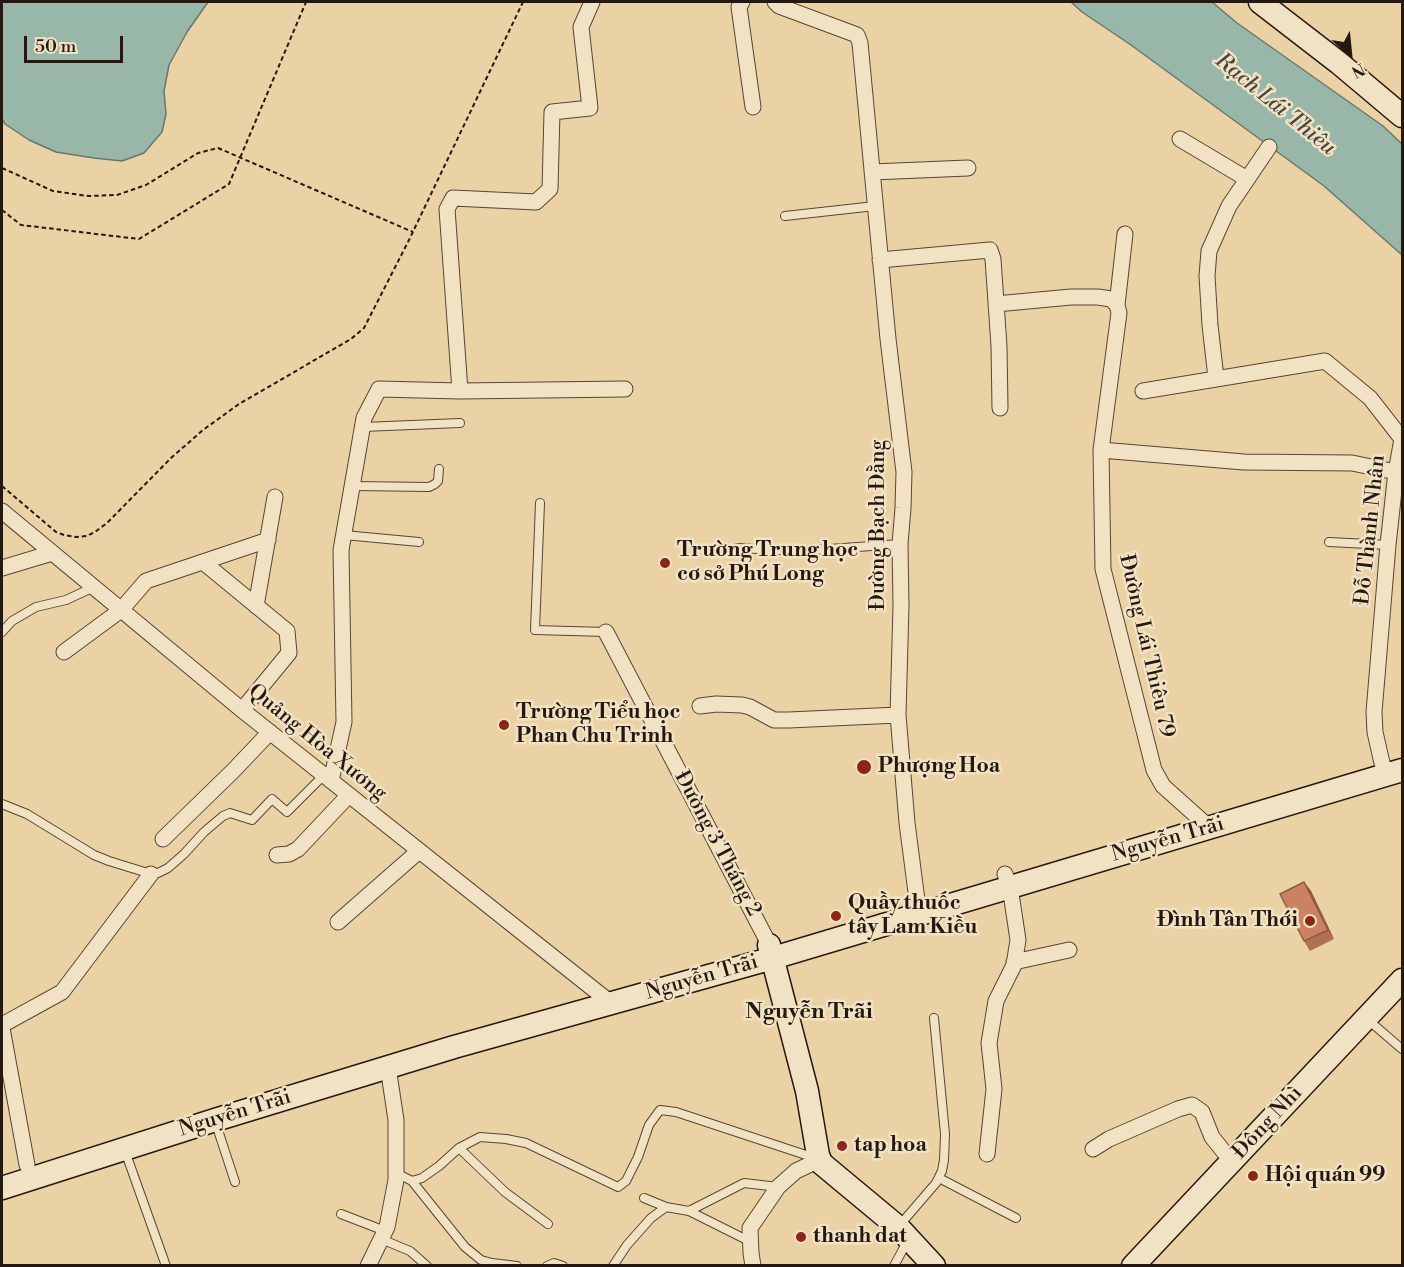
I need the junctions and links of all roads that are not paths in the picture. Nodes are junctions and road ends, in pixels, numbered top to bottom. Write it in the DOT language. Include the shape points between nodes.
graph roads {
  1 [pos="592,2"];
  2 [pos="742,2"];
  3 [pos="775,2"];
  4 [pos="1260,2"];
  5 [pos="753,107"];
  6 [pos="1402,116"];
  7 [pos="1180,139"];
  8 [pos="1269,147"];
  9 [pos="968,168"];
  10 [pos="872,172"];
  11 [pos="1247,179"];
  12 [pos="875,206"];
  13 [pos="785,216"];
  14 [pos="1125,234"];
  15 [pos="880,260"];
  16 [pos="996,304"];
  17 [pos="1117,305"];
  18 [pos="1216,378"];
  19 [pos="625,389"];
  20 [pos="460,391"];
  21 [pos="1143,391"];
  22 [pos="1000,408"];
  23 [pos="460,423"];
  24 [pos="363,427"];
  25 [pos="1402,439"];
  26 [pos="1101,450"];
  27 [pos="439,469"];
  28 [pos="1396,472"];
  29 [pos="353,486"];
  30 [pos="275,497"];
  31 [pos="540,503"];
  32 [pos="2,511"];
  33 [pos="344,535"];
  34 [pos="268,540"];
  35 [pos="419,542"];
  36 [pos="1329,542"];
  37 [pos="900,544"];
  38 [pos="1395,546"];
  39 [pos="737,548"];
  40 [pos="52,553"];
  41 [pos="203,562"];
  42 [pos="2,568"];
  43 [pos="93,587"];
  44 [pos="256,606"];
  45 [pos="121,610"];
  46 [pos="2,632"];
  47 [pos="606,632"];
  48 [pos="64,652"];
  49 [pos="700,706"];
  50 [pos="242,710"];
  51 [pos="898,715"];
  52 [pos="270,732"];
  53 [pos="1393,766"];
  54 [pos="328,778"];
  55 [pos="349,795"];
  56 [pos="2,804"];
  57 [pos="1205,823"];
  58 [pos="163,839"];
  59 [pos="419,851"];
  60 [pos="277,855"];
  61 [pos="150,874"];
  62 [pos="1008,880"];
  63 [pos="917,900"];
  64 [pos="338,922"];
  65 [pos="1069,950"];
  66 [pos="770,951"];
  67 [pos="1014,962"];
  68 [pos="1402,980"];
  69 [pos="605,998"];
  70 [pos="934,1018"];
  71 [pos="1366,1018"];
  72 [pos="2,1034"];
  73 [pos="1402,1048"];
  74 [pos="388,1067"];
  75 [pos="303,1086"];
  76 [pos="215,1120"];
  77 [pos="459,1148"];
  78 [pos="124,1149"];
  79 [pos="1093,1149"];
  80 [pos="987,1154"];
  81 [pos="819,1157"];
  82 [pos="1232,1162"];
  83 [pos="27,1165"];
  84 [pos="396,1173"];
  85 [pos="2,1174"];
  86 [pos="939,1178"];
  87 [pos="412,1181"];
  88 [pos="235,1182"];
  89 [pos="778,1187"];
  90 [pos="2,1188"];
  91 [pos="644,1198"];
  92 [pos="666,1207"];
  93 [pos="689,1211"];
  94 [pos="341,1214"];
  95 [pos="1016,1218"];
  96 [pos="548,1224"];
  97 [pos="903,1233"];
  98 [pos="383,1235"];
  99 [pos="751,1242"];
  100 [pos="166,1266"];
  101 [pos="368,1266"];
  102 [pos="427,1266"];
  103 [pos="517,1266"];
  104 [pos="547,1266"];
  105 [pos="563,1266"];
  106 [pos="613,1266"];
  107 [pos="753,1266"];
  108 [pos="894,1266"];
  109 [pos="934,1266"];
  110 [pos="1133,1266"];
  1 -- 20 [label="street" via="581,27 590,108 552,112 550,189 536,202 453,198 447,209"];
  2 -- 5 [label="street" via="739,7"];
  3 -- 10 [label="street, Đường Bạch Đằng" via="857,35"];
  4 -- 6 [label="main road"];
  7 -- 11 [label="street"];
  8 -- 11 [label="street"];
  9 -- 10 [label="street"];
  10 -- 12 [label="street, Đường Bạch Đằng"];
  11 -- 18 [label="street" via="1229,206 1209,251 1207,276"];
  12 -- 13 [label="lane"];
  12 -- 15 [label="street, Đường Bạch Đằng"];
  14 -- 17 [label="street, Đường Lái Thiêu 79"];
  15 -- 16 [label="street" via="990,250"];
  15 -- 37 [label="street, Đường Bạch Đằng" via="904,472"];
  16 -- 17 [label="street" via="1098,297 1111,299"];
  16 -- 22 [label="street"];
  17 -- 26 [label="street, Đường Lái Thiêu 79"];
  18 -- 21 [label="street, Đỗ Thành Nhân"];
  18 -- 25 [label="street, Đỗ Thành Nhân" via="1325,361 1370,398"];
  19 -- 20 [label="street"];
  20 -- 24 [label="street" via="379,389"];
  23 -- 24 [label="lane"];
  24 -- 29 [label="street"];
  25 -- 28 [label="street, Đỗ Thành Nhân"];
  26 -- 28 [label="street" via="1244,462 1352,463"];
  26 -- 57 [label="street, Đường Lái Thiêu 79" via="1103,569 1154,770 1163,786"];
  27 -- 29 [label="lane" via="438,481 429,487"];
  28 -- 38 [label="street, Đỗ Thành Nhân"];
  29 -- 33 [label="street"];
  30 -- 34 [label="street"];
  31 -- 47 [label="lane, Đường 3 Tháng 2" via="535,630"];
  32 -- 40 [label="street, Quảng Hòa Xương"];
  33 -- 35 [label="lane"];
  33 -- 54 [label="street" via="341,550 344,722"];
  34 -- 41 [label="street"];
  34 -- 44 [label="street"];
  36 -- 38 [label="lane"];
  37 -- 39 [label="lane" via="801,551"];
  37 -- 51 [label="street, Đường Bạch Đằng"];
  38 -- 53 [label="street, Đỗ Thành Nhân" via="1374,712 1375,732"];
  40 -- 42 [label="street"];
  40 -- 43 [label="street, Quảng Hòa Xương"];
  41 -- 44 [label="street"];
  41 -- 45 [label="street" via="146,582"];
  43 -- 45 [label="street, Quảng Hòa Xương"];
  43 -- 46 [label="lane" via="66,600 36,607"];
  44 -- 50 [label="street" via="287,631 289,653"];
  45 -- 48 [label="street"];
  45 -- 50 [label="street, Quảng Hòa Xương"];
  47 -- 66 [label="street, Đường 3 Tháng 2"];
  49 -- 51 [label="street" via="747,706 774,720"];
  50 -- 52 [label="street, Quảng Hòa Xương"];
  51 -- 63 [label="street, Đường Bạch Đằng"];
  52 -- 54 [label="street, Quảng Hòa Xương"];
  52 -- 58 [label="street"];
  53 -- 57 [label="main road, Nguyễn Trãi"];
  54 -- 55 [label="street, Quảng Hòa Xương"];
  54 -- 61 [label="lane" via="286,812 272,800 252,820 230,813 223,816 168,868"];
  55 -- 59 [label="street, Quảng Hòa Xương"];
  55 -- 60 [label="street" via="298,849"];
  56 -- 61 [label="lane" via="27,814 94,855"];
  57 -- 62 [label="main road, Nguyễn Trãi"];
  59 -- 64 [label="street"];
  59 -- 69 [label="street, Quảng Hòa Xương"];
  61 -- 72 [label="street" via="62,992"];
  62 -- 63 [label="main road, Nguyễn Trãi"];
  62 -- 66 [label="main road, Nguyễn Trãi"];
  62 -- 67 [label="street" via="1018,940"];
  63 -- 66 [label="main road, Nguyễn Trãi"];
  65 -- 67 [label="street"];
  66 -- 69 [label="main road, Nguyễn Trãi"];
  66 -- 81 [label="main road, Đường 3 Tháng 2" via="807,1091"];
  67 -- 80 [label="street" via="996,1001 989,1043 994,1089"];
  68 -- 71 [label="main road, Đông Nhì"];
  69 -- 74 [label="main road, Nguyễn Trãi"];
  69 -- 75 [label="main road, Nguyễn Trãi" via="392,1052"];
  70 -- 86 [label="lane" via="945,1134"];
  71 -- 73 [label="lane"];
  71 -- 82 [label="main road, Đông Nhì"];
  72 -- 83 [label="street"];
  74 -- 75 [label="main road, Nguyễn Trãi"];
  74 -- 84 [label="street" via="396,1120"];
  75 -- 76 [label="main road, Nguyễn Trãi"];
  75 -- 83 [label="main road, Nguyễn Trãi"];
  76 -- 78 [label="main road, Nguyễn Trãi"];
  76 -- 88 [label="lane"];
  77 -- 81 [label="lane" via="480,1137 526,1143 618,1187 626,1181 649,1125 660,1110"];
  77 -- 87 [label="lane" via="422,1178"];
  77 -- 96 [label="lane" via="505,1192"];
  78 -- 90 [label="main road, Nguyễn Trãi"];
  78 -- 100 [label="lane"];
  79 -- 82 [label="street" via="1192,1105 1202,1112 1212,1137"];
  81 -- 89 [label="street"];
  81 -- 97 [label="main road" via="826,1168"];
  82 -- 110 [label="main road, Đông Nhì"];
  83 -- 85 [label="main road, Nguyễn Trãi"];
  84 -- 87 [label="lane"];
  84 -- 98 [label="street"];
  86 -- 95 [label="lane"];
  86 -- 97 [label="lane"];
  87 -- 103 [label="lane" via="481,1260"];
  89 -- 93 [label="lane" via="744,1183"];
  89 -- 99 [label="street" via="750,1228"];
  91 -- 92 [label="lane"];
  92 -- 93 [label="lane"];
  92 -- 106 [label="lane" via="651,1218"];
  93 -- 99 [label="lane"];
  94 -- 98 [label="lane"];
  97 -- 108 [label="lane"];
  97 -- 109 [label="main road"];
  98 -- 101 [label="street"];
  98 -- 102 [label="lane"];
  99 -- 107 [label="street"];
  104 -- 105 [label="lane"];
}
